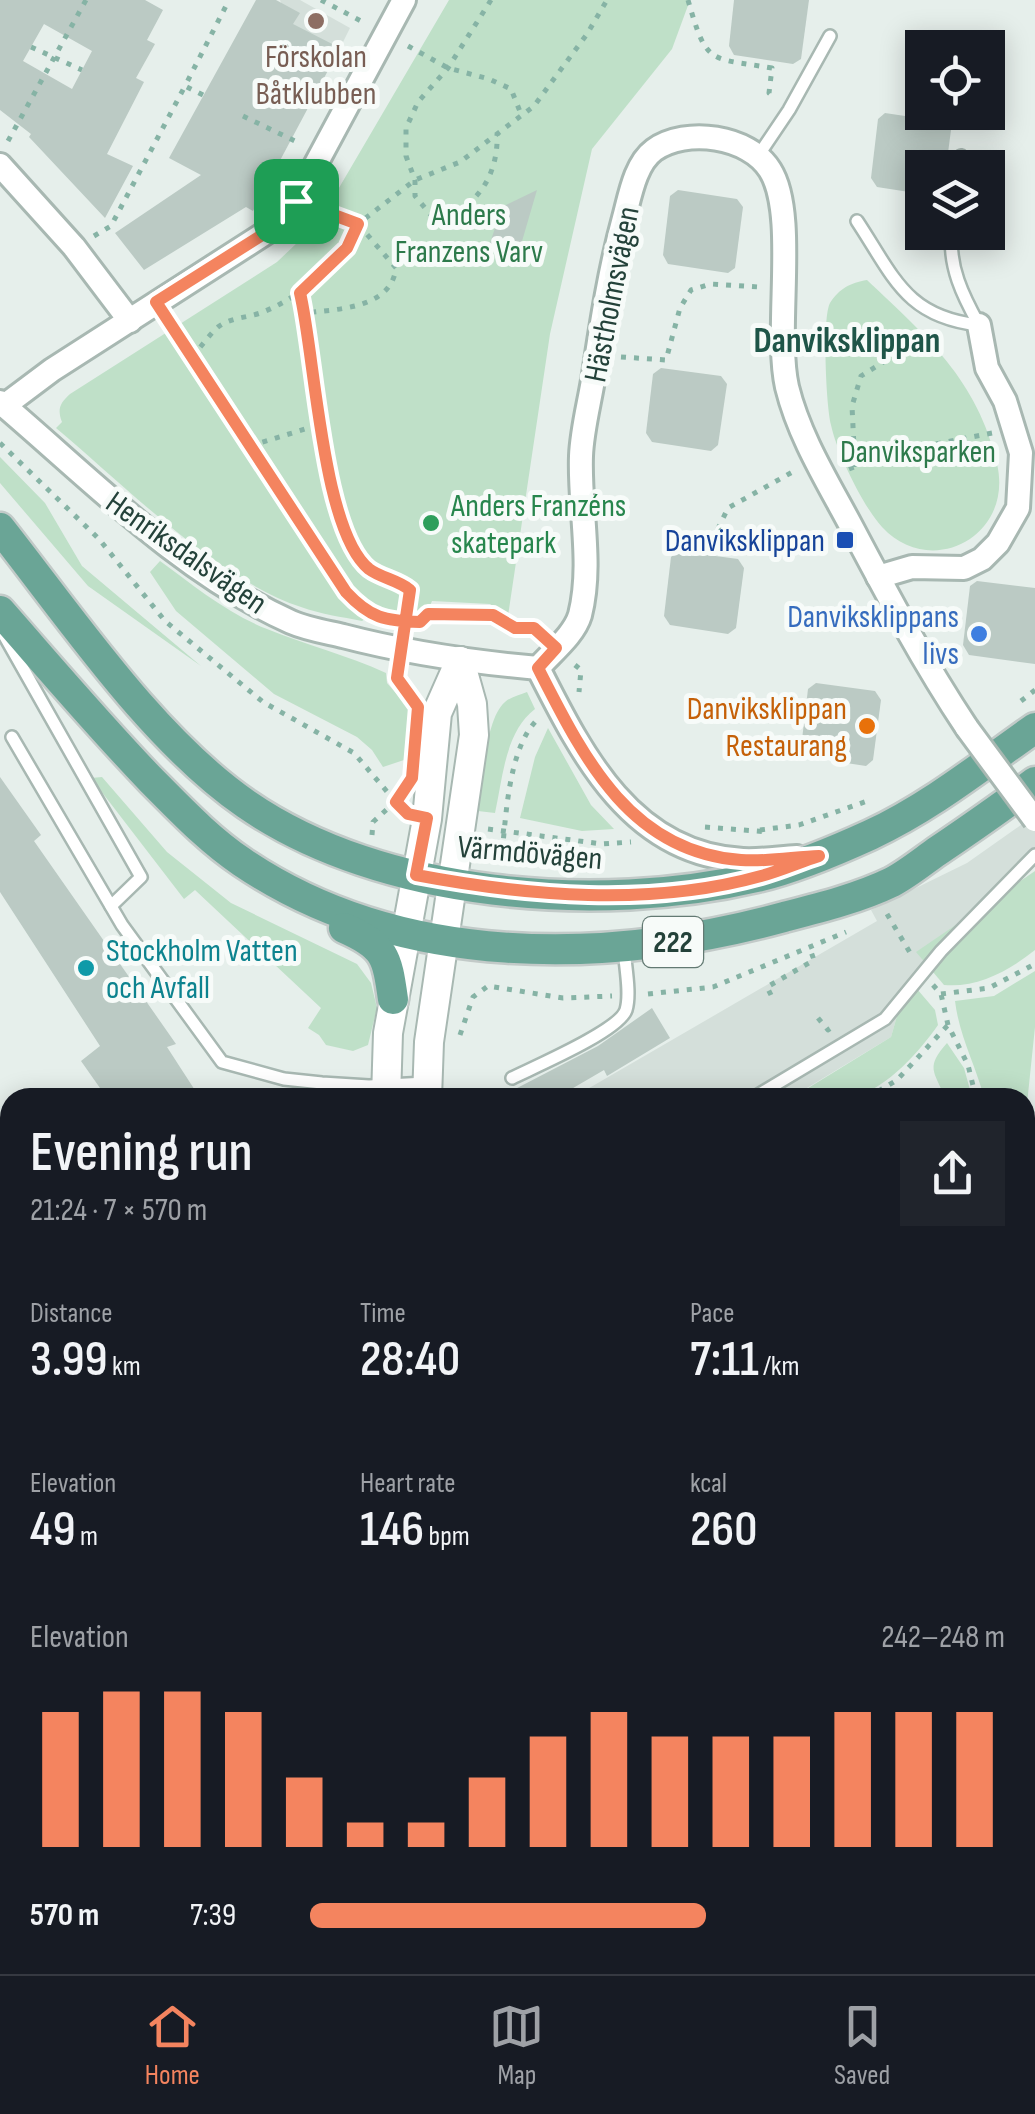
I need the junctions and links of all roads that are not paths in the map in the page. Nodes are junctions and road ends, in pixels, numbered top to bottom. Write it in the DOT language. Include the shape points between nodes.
graph roads {
  1 [pos="404,0"];
  2 [pos="830,36"];
  3 [pos="758,156"];
  4 [pos="0,165"];
  5 [pos="857,221"];
  6 [pos="950,250"];
  7 [pos="130,321"];
  8 [pos="980,324"];
  9 [pos="2,404"];
  10 [pos="0,528"];
  11 [pos="878,577"];
  12 [pos="0,612"];
  13 [pos="0,627"];
  14 [pos="460,661"];
  15 [pos="538,668"];
  16 [pos="1035,728"];
  17 [pos="12,736"];
  18 [pos="120,748"];
  19 [pos="1035,782"];
  20 [pos="1035,820"];
  21 [pos="1035,855"];
  22 [pos="819,856"];
  23 [pos="416,875"];
  24 [pos="454,882"];
  25 [pos="111,906"];
  26 [pos="406,931"];
  27 [pos="445,940"];
  28 [pos="624,948"];
  29 [pos="393,999"];
  30 [pos="512,1078"];
  31 [pos="354,1088"];
  32 [pos="385,1088"];
  33 [pos="426,1088"];
  34 [pos="770,1088"];
  1 -- 7 [label="street" via="296,201 267,232"];
  2 -- 3 [label="lane"];
  3 -- 11 [label="street" via="772,172 782,208 781,342 788,388 821,469"];
  3 -- 15 [label="street, Hästholmsvägen" via="719,139 675,140 652,151 635,179 614,256 581,454 581,607 573,630"];
  4 -- 7 [label="street"];
  5 -- 8 [label="lane" via="908,299 949,322"];
  6 -- 8 [label="lane"];
  7 -- 9 [label="street"];
  8 -- 11 [label="street" via="987,368 1021,453 1018,508 998,543 964,568 912,567"];
  9 -- 14 [label="street, Henriksdalsvägen" via="109,500 241,596 294,624"];
  10 -- 23 [label="main road, Värmdövägen / 222" via="156,721 244,804 313,844"];
  11 -- 20 [label="street, bridge" via="966,728"];
  12 -- 18 [label="main road, 222"];
  13 -- 25 [label="lane" via="141,877"];
  14 -- 15 [label="street"];
  14 -- 23 [label="street" via="437,713"];
  14 -- 24 [label="street" via="474,735"];
  15 -- 22 [label="street" via="595,770 658,836 742,860"];
  16 -- 22 [label="main road, Värmdövägen / 222" via="916,812"];
  17 -- 25 [label="lane"];
  18 -- 26 [label="main road, 222" via="200,830 243,863 349,915"];
  18 -- 29 [label="main road" via="124,772 148,804 201,850 254,886 378,945"];
  19 -- 28 [label="main road, 222" via="892,882 730,932"];
  21 -- 34 [label="lane" via="885,1019"];
  22 -- 24 [label="main road, Värmdövägen / 222" via="760,876 643,893 570,894"];
  23 -- 24 [label="main road, Värmdövägen / 222"];
  23 -- 26 [label="street"];
  24 -- 27 [label="street"];
  25 -- 31 [label="lane" via="222,1062"];
  26 -- 27 [label="main road, 222"];
  26 -- 29 [label="street"];
  27 -- 28 [label="main road, 222" via="549,950"];
  27 -- 33 [label="street"];
  28 -- 30 [label="lane" via="626,1010 576,1047"];
  29 -- 32 [label="street"];
}
